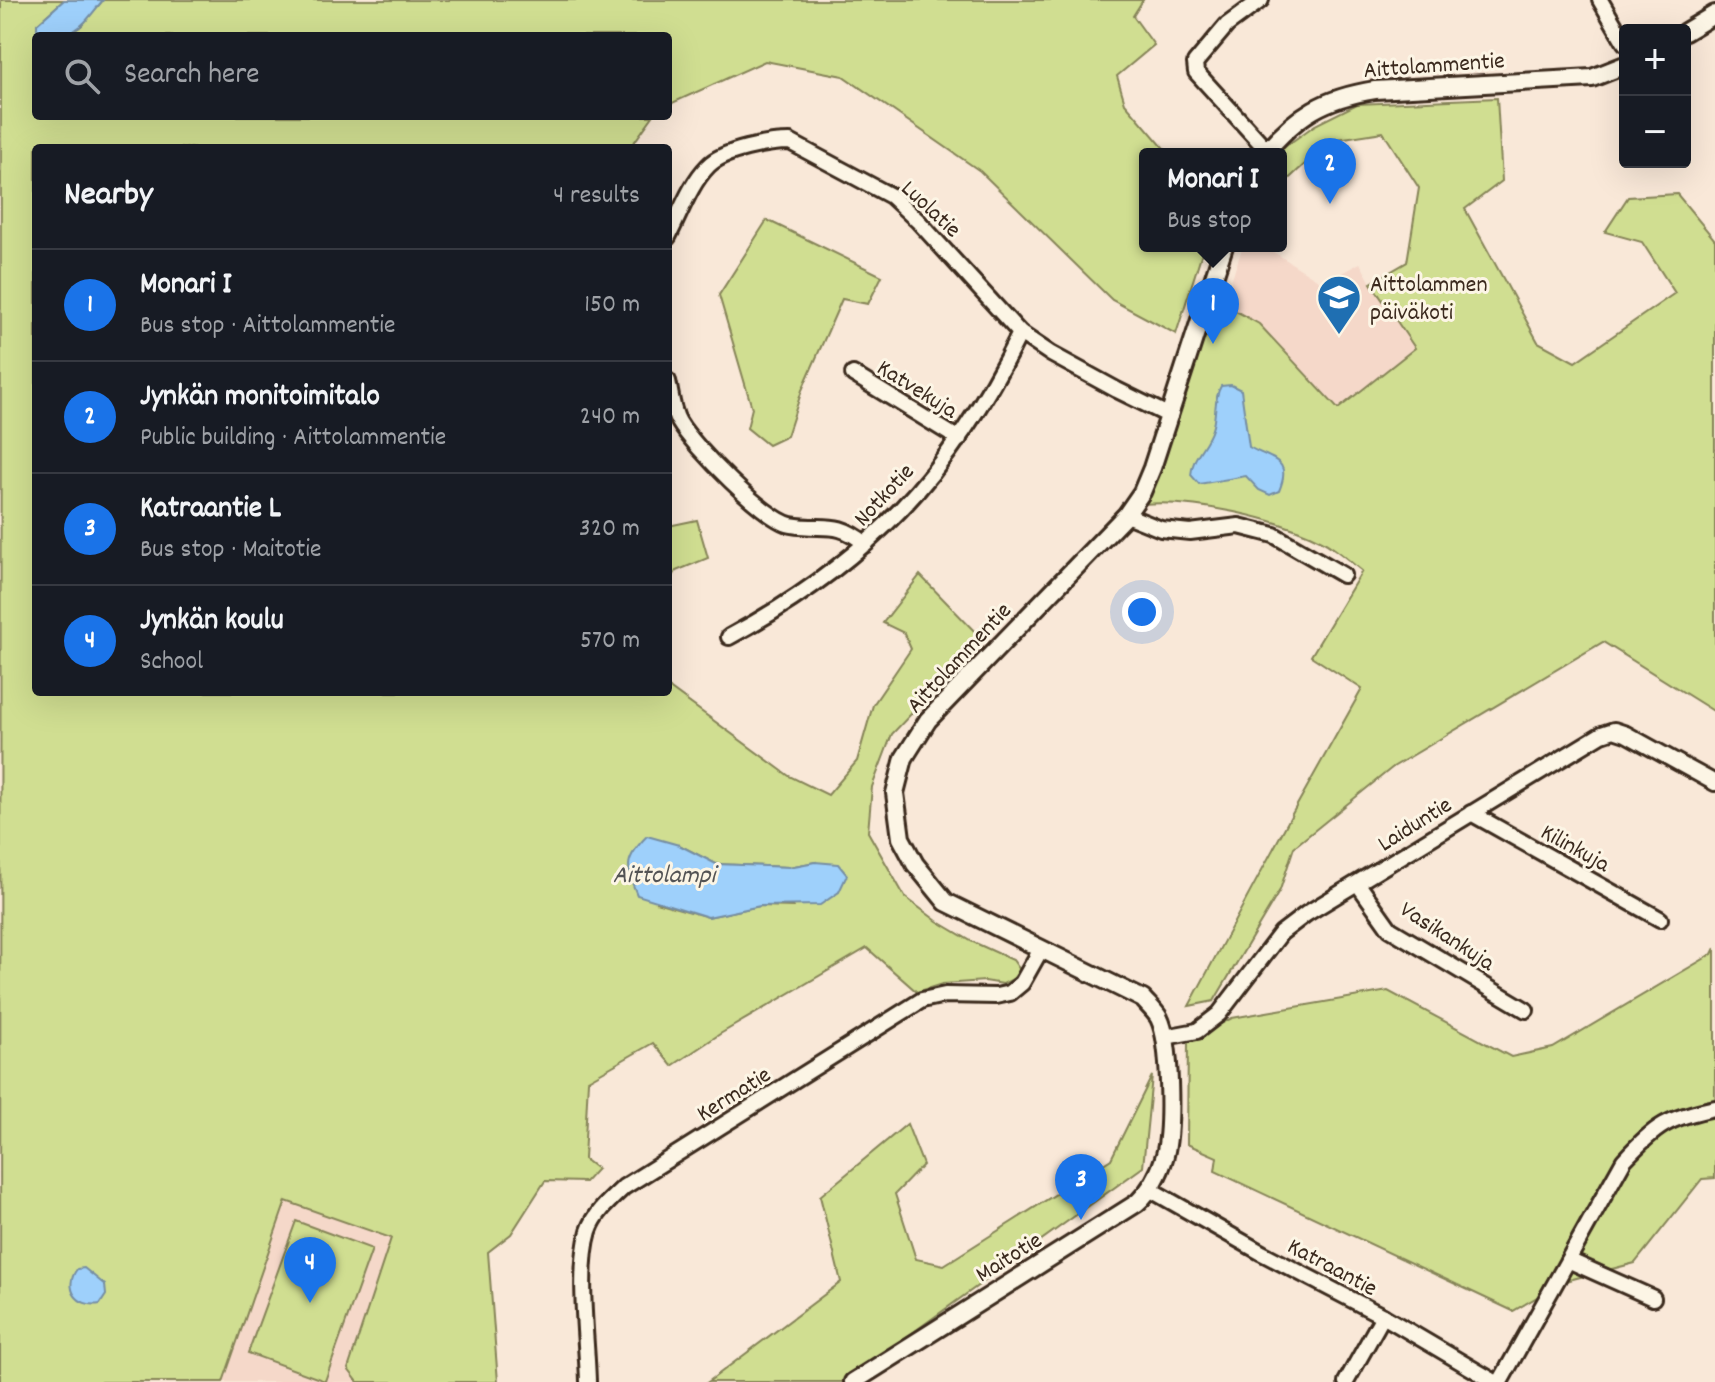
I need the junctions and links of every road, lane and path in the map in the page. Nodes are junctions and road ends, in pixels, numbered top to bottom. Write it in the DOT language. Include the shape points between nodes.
graph roads {
  1 [pos="1261,0"];
  2 [pos="1600,0"];
  3 [pos="1715,14"];
  4 [pos="1691,28"];
  5 [pos="1619,33"];
  6 [pos="1619,67"];
  7 [pos="1262,148"];
  8 [pos="1270,148"];
  9 [pos="672,230"];
  10 [pos="1222,252"];
  11 [pos="1020,333"];
  12 [pos="853,374"];
  13 [pos="672,398"];
  14 [pos="1170,416"];
  15 [pos="959,439"];
  16 [pos="1126,515"];
  17 [pos="866,544"];
  18 [pos="1343,575"];
  19 [pos="729,637"];
  20 [pos="1715,783"];
  21 [pos="1471,813"];
  22 [pos="1358,884"];
  23 [pos="1660,919"];
  24 [pos="1040,951"];
  25 [pos="1526,1010"];
  26 [pos="1165,1037"];
  27 [pos="1715,1108"];
  28 [pos="1151,1190"];
  29 [pos="1568,1260"];
  30 [pos="1653,1298"];
  31 [pos="1383,1316"];
  32 [pos="588,1382"];
  33 [pos="853,1382"];
  34 [pos="1346,1382"];
  35 [pos="1497,1382"];
  1 -- 7 [label="street" via="1227,25 1195,63 1196,72"];
  2 -- 5 [label="street"];
  3 -- 4 [label="street"];
  6 -- 8 [label="street, Aittolammentie" via="1592,78 1342,95 1317,106"];
  9 -- 11 [label="street, Luolatie" via="707,166 721,156 790,142 891,196"];
  10 -- 14 [label="street, Aittolammentie"];
  11 -- 14 [label="street, Luolatie"];
  11 -- 15 [label="street, Notkotie"];
  12 -- 15 [label="street, Katvekuja"];
  13 -- 17 [label="street" via="677,419 700,451 774,518 790,525 834,526"];
  14 -- 16 [label="street, Aittolammentie" via="1142,492"];
  15 -- 17 [label="street, Notkotie" via="896,517"];
  16 -- 18 [label="street" via="1161,529 1190,532 1239,526 1274,535"];
  16 -- 24 [label="street, Aittolammentie" via="928,720 904,758 895,793 901,838 946,902"];
  17 -- 19 [label="street, Notkotie" via="836,570"];
  20 -- 21 [label="street, Laiduntie" via="1614,730"];
  21 -- 22 [label="street, Laiduntie"];
  21 -- 23 [label="street, Kilinkuja"];
  22 -- 25 [label="street, Vasikankuja" via="1390,929"];
  22 -- 26 [label="street, Laiduntie" via="1281,933 1219,1014 1197,1031"];
  24 -- 26 [label="street, Aittolammentie" via="1143,999 1159,1018"];
  24 -- 32 [label="street, Kermatie" via="1010,993 922,1000 624,1187 603,1206 590,1230 584,1264"];
  26 -- 28 [label="street, Aittolammentie" via="1166,1153"];
  27 -- 29 [label="street, Katraantie" via="1671,1119 1652,1130 1624,1160"];
  28 -- 31 [label="street, Katraantie"];
  28 -- 33 [label="street, Maitotie"];
  29 -- 30 [label="street"];
  29 -- 35 [label="street, Katraantie"];
  31 -- 34 [label="street"];
  31 -- 35 [label="street, Katraantie"];
}
